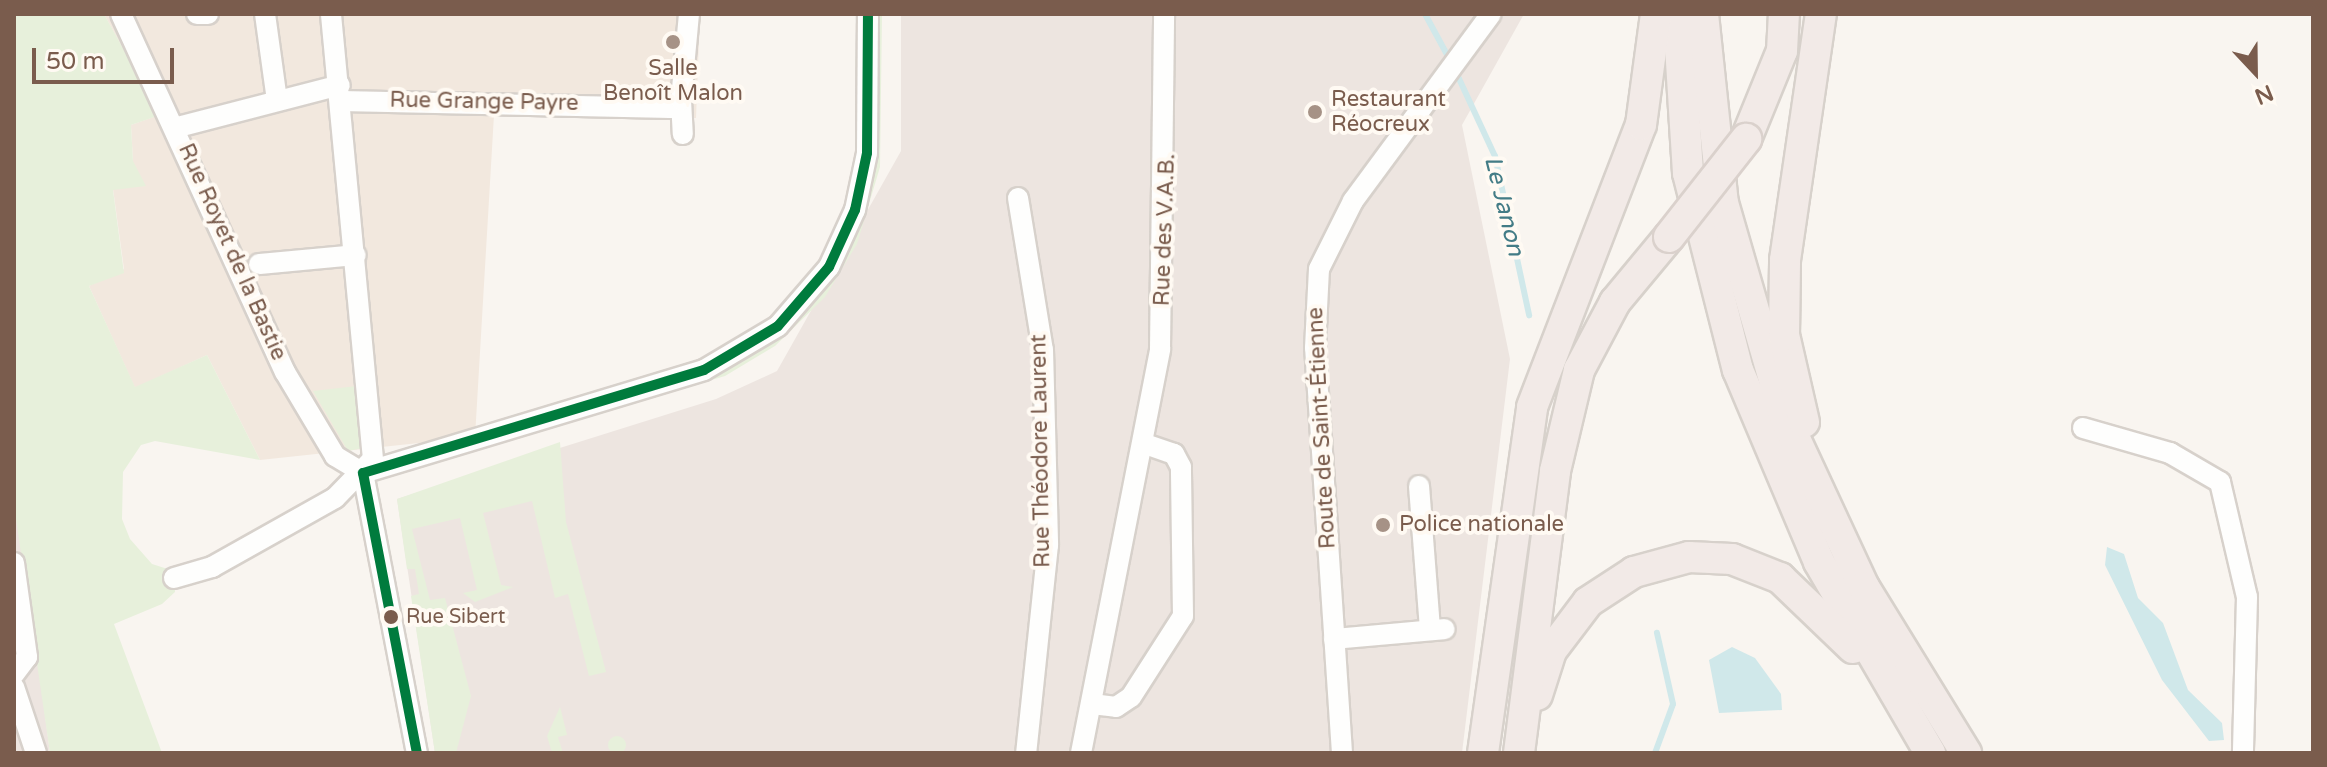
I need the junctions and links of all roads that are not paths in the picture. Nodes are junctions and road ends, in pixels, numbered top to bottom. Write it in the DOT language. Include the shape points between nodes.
graph roads {
  1 [pos="121,14"];
  2 [pos="265,14"];
  3 [pos="331,14"];
  4 [pos="689,14"];
  5 [pos="868,14"];
  6 [pos="1164,14"];
  7 [pos="1491,14"];
  8 [pos="1656,14"];
  9 [pos="1678,14"];
  10 [pos="1703,14"];
  11 [pos="1784,14"];
  12 [pos="1821,14"];
  13 [pos="340,93"];
  14 [pos="277,100"];
  15 [pos="681,100"];
  16 [pos="178,127"];
  17 [pos="683,134"];
  18 [pos="1018,198"];
  19 [pos="356,255"];
  20 [pos="259,264"];
  21 [pos="2083,428"];
  22 [pos="1145,444"];
  23 [pos="1802,460"];
  24 [pos="363,473"];
  25 [pos="1419,486"];
  26 [pos="14,563"];
  27 [pos="174,578"];
  28 [pos="1334,639"];
  29 [pos="14,674"];
  30 [pos="14,687"];
  31 [pos="1888,689"];
  32 [pos="1092,704"];
  33 [pos="1519,751"];
  34 [pos="36,753"];
  35 [pos="417,753"];
  36 [pos="1026,753"];
  37 [pos="1081,753"];
  38 [pos="1342,753"];
  39 [pos="1483,753"];
  40 [pos="1930,753"];
  41 [pos="1966,753"];
  42 [pos="2243,753"];
  1 -- 16 [label="street, Rue Royet de la Bastie"];
  2 -- 14 [label="street"];
  3 -- 13 [label="street"];
  4 -- 15 [label="street"];
  5 -- 24 [label="street" via="867,153 855,210 829,267 778,326 704,370"];
  6 -- 22 [label="street, Rue des V.A.B." via="1166,275"];
  7 -- 28 [label="street, Route de Saint-Étienne" via="1353,201 1319,269 1315,348"];
  8 -- 39 [label="highway" via="1641,125 1532,407"];
  9 -- 31 [label="highway" via="1688,173 1738,370 1778,479"];
  10 -- 23 [label="highway" via="1723,203 1765,362"];
  11 -- 33 [label="highway, bridge" via="1782,51 1746,139 1615,302 1579,370 1555,471"];
  12 -- 23 [label="highway" via="1785,260 1784,335 1805,429"];
  13 -- 14 [label="street, Rue Grange Payre"];
  13 -- 15 [label="street, Rue Grange Payre" via="671,108"];
  13 -- 19 [label="street"];
  14 -- 16 [label="street, Rue Grange Payre"];
  15 -- 17 [label="street"];
  16 -- 24 [label="street, Rue Royet de la Bastie" via="285,372 335,456"];
  18 -- 36 [label="street, Rue Théodore Laurent" via="1043,350 1048,545"];
  19 -- 20 [label="street"];
  19 -- 24 [label="street" via="375,445"];
  21 -- 42 [label="street" via="2170,453 2220,482 2247,597"];
  22 -- 32 [label="street, Rue des V.A.B."];
  22 -- 32 [label="street" via="1174,454 1181,467 1183,616 1131,697 1116,707"];
  23 -- 41 [label="highway" via="1864,587"];
  24 -- 27 [label="street" via="342,494 212,567"];
  24 -- 35 [label="street"];
  25 -- 28 [label="street" via="1438,630"];
  26 -- 29 [label="street" via="27,657"];
  28 -- 38 [label="street, Route de Saint-Étienne"];
  30 -- 34 [label="street"];
  31 -- 33 [label="highway" via="1780,578 1732,559 1689,557 1634,572 1588,602 1551,651"];
  31 -- 40 [label="highway"];
  32 -- 37 [label="street, Rue des V.A.B."];
}
